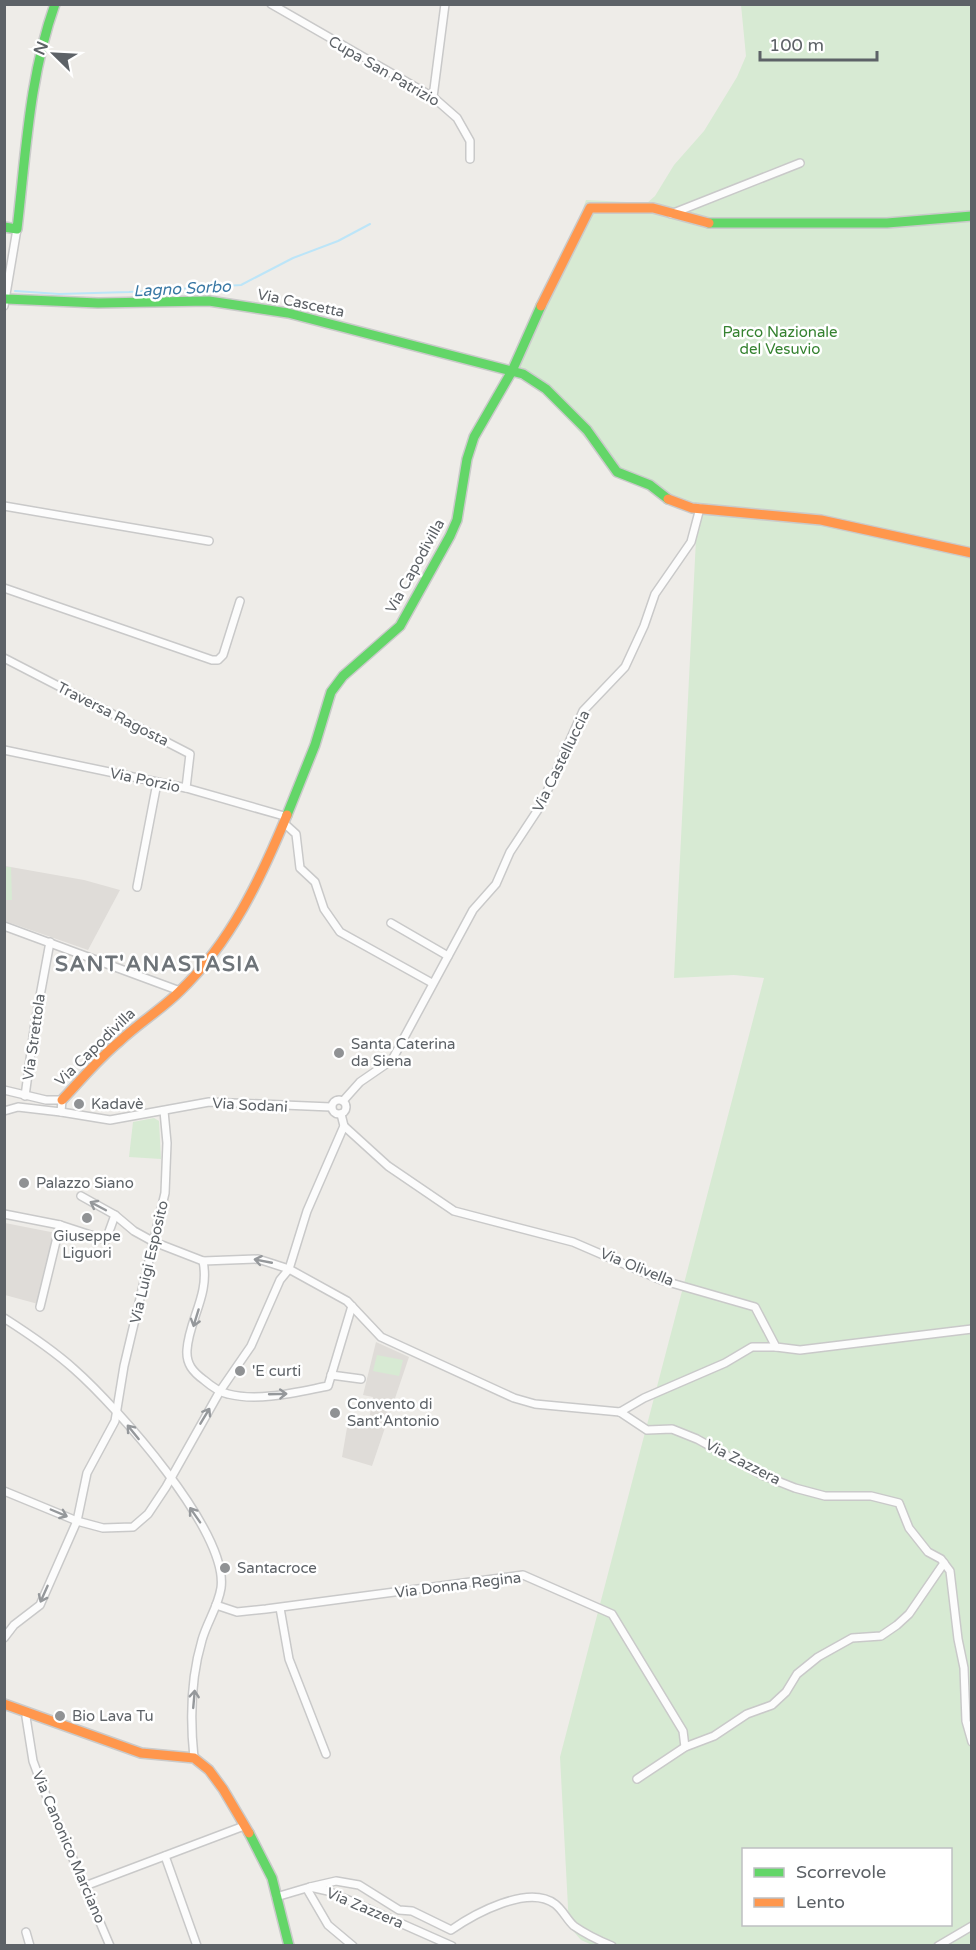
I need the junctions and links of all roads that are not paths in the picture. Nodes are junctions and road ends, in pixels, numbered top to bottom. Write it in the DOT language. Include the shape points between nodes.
graph roads {
  1 [pos="55,4"];
  2 [pos="271,4"];
  3 [pos="445,4"];
  4 [pos="433,97"];
  5 [pos="470,159"];
  6 [pos="800,163"];
  7 [pos="671,214"];
  8 [pos="972,216"];
  9 [pos="4,227"];
  10 [pos="17,229"];
  11 [pos="5,303"];
  12 [pos="512,371"];
  13 [pos="4,506"];
  14 [pos="700,508"];
  15 [pos="209,541"];
  16 [pos="972,554"];
  17 [pos="4,588"];
  18 [pos="240,601"];
  19 [pos="4,658"];
  20 [pos="4,750"];
  21 [pos="157,783"];
  22 [pos="186,788"];
  23 [pos="284,816"];
  24 [pos="137,887"];
  25 [pos="391,923"];
  26 [pos="4,926"];
  27 [pos="50,942"];
  28 [pos="448,956"];
  29 [pos="432,984"];
  30 [pos="180,991"];
  31 [pos="4,1090"];
  32 [pos="25,1096"];
  33 [pos="62,1100"];
  34 [pos="343,1101"];
  35 [pos="331,1107"];
  36 [pos="4,1111"];
  37 [pos="164,1111"];
  38 [pos="61,1112"];
  39 [pos="341,1114"];
  40 [pos="344,1126"];
  41 [pos="81,1197"];
  42 [pos="4,1214"];
  43 [pos="115,1215"];
  44 [pos="60,1225"];
  45 [pos="154,1242"];
  46 [pos="203,1261"];
  47 [pos="289,1269"];
  48 [pos="352,1306"];
  49 [pos="40,1307"];
  50 [pos="4,1318"];
  51 [pos="972,1329"];
  52 [pos="776,1347"];
  53 [pos="331,1375"];
  54 [pos="361,1379"];
  55 [pos="220,1391"];
  56 [pos="117,1412"];
  57 [pos="620,1412"];
  58 [pos="170,1477"];
  59 [pos="4,1491"];
  60 [pos="77,1521"];
  61 [pos="944,1563"];
  62 [pos="216,1605"];
  63 [pos="280,1608"];
  64 [pos="4,1638"];
  65 [pos="4,1704"];
  66 [pos="28,1712"];
  67 [pos="972,1742"];
  68 [pos="684,1747"];
  69 [pos="326,1754"];
  70 [pos="194,1758"];
  71 [pos="638,1779"];
  72 [pos="244,1826"];
  73 [pos="165,1856"];
  74 [pos="85,1886"];
  75 [pos="309,1888"];
  76 [pos="276,1897"];
  77 [pos="972,1926"];
  78 [pos="26,1932"];
  79 [pos="30,1946"];
  80 [pos="110,1946"];
  81 [pos="197,1946"];
  82 [pos="289,1946"];
  83 [pos="353,1946"];
  84 [pos="452,1946"];
  85 [pos="612,1946"];
  86 [pos="938,1946"];
  1 -- 10 [label="street" via="45,27 35,72"];
  2 -- 4 [label="street, Cupa San Patrizio"];
  3 -- 4 [label="street"];
  4 -- 5 [label="street, Cupa San Patrizio" via="457,118 470,141"];
  6 -- 7 [label="street"];
  7 -- 8 [label="street" via="702,223 761,224 887,223"];
  7 -- 12 [label="street, Via Capodivilla" via="653,208 590,208"];
  9 -- 10 [label="street"];
  10 -- 11 [label="street"];
  11 -- 12 [label="street, Via Cascetta" via="209,301 306,317"];
  12 -- 14 [label="street, Via Cascetta" via="546,389 587,430 617,472 650,485 672,502"];
  12 -- 23 [label="street, Via Capodivilla" via="474,437 450,537 400,626 334,686 315,745"];
  13 -- 15 [label="street"];
  14 -- 16 [label="street, Via Cascetta" via="821,520"];
  14 -- 28 [label="street, Via Castelluccia" via="691,542 655,594 625,667 583,711 541,805 510,852 496,884 473,910"];
  17 -- 18 [label="street" via="212,660 223,655"];
  19 -- 22 [label="street, Traversa Ragosta" via="190,754"];
  20 -- 21 [label="street, Via Porzio"];
  21 -- 22 [label="street, Via Porzio"];
  21 -- 24 [label="street"];
  22 -- 23 [label="street, Via Porzio"];
  23 -- 29 [label="street" via="285,824 296,834 300,868 315,882 324,909 340,932"];
  23 -- 30 [label="street, Via Capodivilla" via="274,849 245,906"];
  25 -- 28 [label="street"];
  26 -- 27 [label="street"];
  27 -- 30 [label="street"];
  27 -- 32 [label="street, Via Strettola"];
  28 -- 29 [label="street, Via Castelluccia"];
  29 -- 34 [label="street, Via Castelluccia" via="392,1060 375,1070"];
  30 -- 33 [label="street, Via Capodivilla" via="118,1042"];
  31 -- 32 [label="street"];
  32 -- 33 [label="street"];
  33 -- 38 [label="street"];
  34 -- 35 [label="street" via="334,1101"];
  34 -- 39 [label="street" via="346,1109"];
  35 -- 37 [label="street, Via Sodani" via="209,1102"];
  35 -- 39 [label="street" via="334,1114"];
  36 -- 38 [label="street, Via Sodani" via="18,1107"];
  37 -- 38 [label="street, Via Sodani" via="101,1119"];
  37 -- 45 [label="street, Via Luigi Esposito" via="166,1184"];
  39 -- 40 [label="street"];
  40 -- 47 [label="street" via="307,1211"];
  40 -- 52 [label="street, Via Olivella" via="388,1166 453,1210 573,1242 661,1280 755,1307"];
  43 -- 41 [label="street, one-way"];
  42 -- 44 [label="street"];
  43 -- 44 [label="street" via="106,1240"];
  43 -- 45 [label="street"];
  44 -- 49 [label="street"];
  45 -- 46 [label="street"];
  45 -- 56 [label="street, Via Luigi Esposito"];
  47 -- 46 [label="street, one-way" via="264,1260"];
  46 -- 55 [label="street, one-way" via="206,1273 187,1350 188,1360 190,1368"];
  47 -- 48 [label="street"];
  47 -- 55 [label="street" via="244,1357"];
  48 -- 53 [label="street"];
  48 -- 57 [label="street" via="386,1340 514,1398 535,1404"];
  50 -- 56 [label="street" via="62,1359"];
  51 -- 52 [label="street" via="800,1350"];
  52 -- 57 [label="street" via="752,1347"];
  53 -- 54 [label="street"];
  55 -- 53 [label="street, one-way" via="289,1394 328,1386"];
  58 -- 55 [label="street, one-way"];
  58 -- 56 [label="street, one-way"];
  56 -- 60 [label="street, Via Luigi Esposito" via="116,1421 87,1473"];
  57 -- 61 [label="street, Via Zazzera" via="640,1427 672,1429 698,1439 762,1475 795,1488 825,1496 872,1496 898,1503 909,1528 928,1552"];
  58 -- 60 [label="street" via="148,1514 134,1527 115,1529"];
  62 -- 58 [label="street, one-way" via="221,1588 216,1553 206,1530"];
  59 -- 60 [label="street, one-way"];
  60 -- 64 [label="street, Via Luigi Esposito, one-way" via="40,1605"];
  61 -- 67 [label="street, Via Zazzera" via="955,1594 966,1721"];
  61 -- 68 [label="street" via="897,1625 881,1636 852,1638 797,1674 772,1705"];
  62 -- 63 [label="street, Via Donna Regina" via="237,1612"];
  70 -- 62 [label="street, one-way" via="197,1664"];
  63 -- 68 [label="street, Via Donna Regina" via="523,1575 612,1614 682,1731"];
  63 -- 69 [label="street" via="289,1659"];
  65 -- 66 [label="street"];
  66 -- 70 [label="street" via="141,1753"];
  66 -- 74 [label="street, Via Canonico Marciano" via="33,1761"];
  68 -- 71 [label="street"];
  70 -- 72 [label="street" via="223,1789"];
  72 -- 73 [label="street"];
  72 -- 76 [label="street" via="263,1857"];
  73 -- 74 [label="street"];
  73 -- 81 [label="street"];
  74 -- 80 [label="street, Via Canonico Marciano"];
  75 -- 76 [label="street, Via Zazzera"];
  75 -- 83 [label="street" via="328,1925"];
  75 -- 84 [label="street, Via Zazzera" via="328,1891"];
  75 -- 85 [label="street" via="336,1881 359,1885 399,1910 412,1911 451,1930 471,1915 512,1900 545,1899 574,1925"];
  76 -- 82 [label="street"];
  77 -- 86 [label="street"];
  78 -- 79 [label="street"];
}
